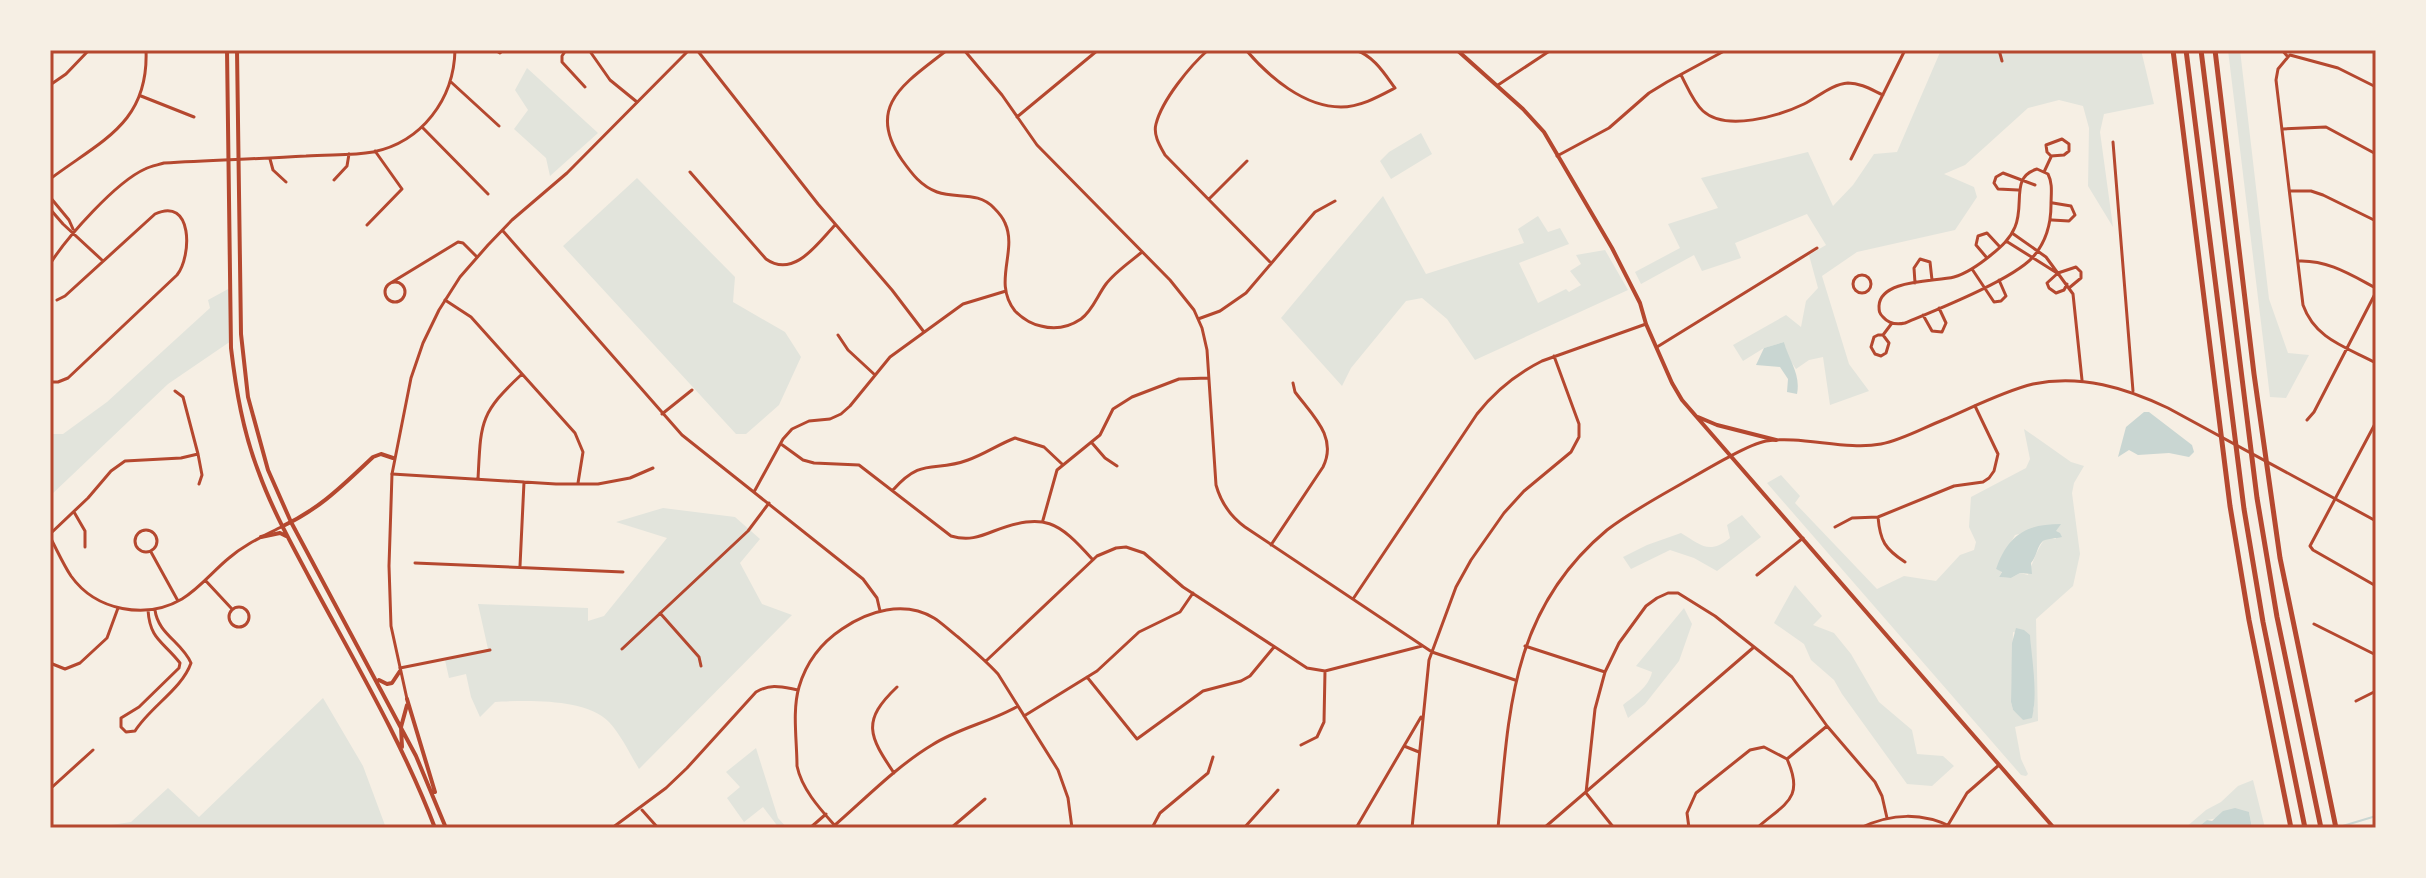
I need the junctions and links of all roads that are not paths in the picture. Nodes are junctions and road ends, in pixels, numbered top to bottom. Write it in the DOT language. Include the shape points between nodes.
graph roads {
  1 [pos="89,50"];
  2 [pos="146,50"];
  3 [pos="227,50"];
  4 [pos="237,50"];
  5 [pos="455,50"];
  6 [pos="495,50"];
  7 [pos="503,50"];
  8 [pos="566,50"];
  9 [pos="589,50"];
  10 [pos="689,50"];
  11 [pos="697,50"];
  12 [pos="947,50"];
  13 [pos="964,50"];
  14 [pos="1098,50"];
  15 [pos="1208,50"];
  16 [pos="1246,50"];
  17 [pos="1355,50"];
  18 [pos="1457,50"];
  19 [pos="1551,50"];
  20 [pos="1726,50"];
  21 [pos="1905,50"];
  22 [pos="1999,50"];
  23 [pos="2173,50"];
  24 [pos="2186,50"];
  25 [pos="2201,50"];
  26 [pos="2215,50"];
  27 [pos="2282,50"];
  28 [pos="2288,57"];
  29 [pos="2002,61"];
  30 [pos="1681,75"];
  31 [pos="451,82"];
  32 [pos="50,85"];
  33 [pos="1498,85"];
  34 [pos="585,87"];
  35 [pos="2376,87"];
  36 [pos="1883,95"];
  37 [pos="141,96"];
  38 [pos="637,102"];
  39 [pos="194,117"];
  40 [pos="1017,117"];
  41 [pos="499,126"];
  42 [pos="422,127"];
  43 [pos="2281,129"];
  44 [pos="2113,142"];
  45 [pos="375,151"];
  46 [pos="349,154"];
  47 [pos="2376,154"];
  48 [pos="1557,156"];
  49 [pos="2051,156"];
  50 [pos="240,158"];
  51 [pos="229,159"];
  52 [pos="270,159"];
  53 [pos="1851,159"];
  54 [pos="1247,161"];
  55 [pos="690,172"];
  56 [pos="2044,172"];
  57 [pos="50,179"];
  58 [pos="334,180"];
  59 [pos="2021,180"];
  60 [pos="286,182"];
  61 [pos="2035,185"];
  62 [pos="2020,190"];
  63 [pos="2290,191"];
  64 [pos="488,194"];
  65 [pos="50,197"];
  66 [pos="1209,199"];
  67 [pos="1335,201"];
  68 [pos="2051,203"];
  69 [pos="50,209"];
  70 [pos="2052,220"];
  71 [pos="2376,221"];
  72 [pos="367,225"];
  73 [pos="835,225"];
  74 [pos="502,230"];
  75 [pos="74,233"];
  76 [pos="2012,233"];
  77 [pos="2006,241"];
  78 [pos="2000,247"];
  79 [pos="1817,248"];
  80 [pos="2038,250"];
  81 [pos="1142,252"];
  82 [pos="477,257"];
  83 [pos="1987,258"];
  84 [pos="2032,258"];
  85 [pos="103,261"];
  86 [pos="2299,261"];
  87 [pos="1271,263"];
  88 [pos="50,264"];
  89 [pos="1972,269"];
  90 [pos="2058,273"];
  91 [pos="1932,280"];
  92 [pos="1999,280"];
  93 [pos="1915,283"];
  94 [pos="389,284"];
  95 [pos="1873,284"];
  96 [pos="2068,286"];
  97 [pos="1983,287"];
  98 [pos="2376,290"];
  99 [pos="1006,291"];
  100 [pos="57,300"];
  101 [pos="445,300"];
  102 [pos="1939,308"];
  103 [pos="1923,315"];
  104 [pos="1198,319"];
  105 [pos="1892,323"];
  106 [pos="1646,324"];
  107 [pos="924,332"];
  108 [pos="838,335"];
  109 [pos="1883,335"];
  110 [pos="1657,347"];
  111 [pos="2347,348"];
  112 [pos="1554,356"];
  113 [pos="2376,363"];
  114 [pos="522,374"];
  115 [pos="875,375"];
  116 [pos="1208,378"];
  117 [pos="2082,380"];
  118 [pos="50,382"];
  119 [pos="1293,383"];
  120 [pos="692,390"];
  121 [pos="175,391"];
  122 [pos="2133,391"];
  123 [pos="1975,406"];
  124 [pos="662,414"];
  125 [pos="1696,416"];
  126 [pos="2307,420"];
  127 [pos="2376,422"];
  128 [pos="1776,440"];
  129 [pos="1092,443"];
  130 [pos="781,444"];
  131 [pos="198,454"];
  132 [pos="1731,457"];
  133 [pos="393,458"];
  134 [pos="1062,465"];
  135 [pos="1117,466"];
  136 [pos="653,468"];
  137 [pos="392,474"];
  138 [pos="478,479"];
  139 [pos="524,482"];
  140 [pos="578,483"];
  141 [pos="199,484"];
  142 [pos="893,490"];
  143 [pos="754,492"];
  144 [pos="2336,499"];
  145 [pos="769,503"];
  146 [pos="74,512"];
  147 [pos="1878,517"];
  148 [pos="1043,520"];
  149 [pos="2376,521"];
  150 [pos="291,522"];
  151 [pos="283,526"];
  152 [pos="1835,527"];
  153 [pos="50,536"];
  154 [pos="261,537"];
  155 [pos="1803,538"];
  156 [pos="290,540"];
  157 [pos="1271,545"];
  158 [pos="85,547"];
  159 [pos="151,551"];
  160 [pos="1093,560"];
  161 [pos="1905,562"];
  162 [pos="415,563"];
  163 [pos="520,567"];
  164 [pos="623,572"];
  165 [pos="1757,575"];
  166 [pos="205,580"];
  167 [pos="2376,586"];
  168 [pos="1193,593"];
  169 [pos="1353,599"];
  170 [pos="178,601"];
  171 [pos="118,608"];
  172 [pos="232,609"];
  173 [pos="148,610"];
  174 [pos="155,610"];
  175 [pos="880,611"];
  176 [pos="660,613"];
  177 [pos="2314,624"];
  178 [pos="1423,646"];
  179 [pos="1525,646"];
  180 [pos="1274,647"];
  181 [pos="1754,647"];
  182 [pos="622,649"];
  183 [pos="490,650"];
  184 [pos="1432,652"];
  185 [pos="2376,655"];
  186 [pos="987,660"];
  187 [pos="50,663"];
  188 [pos="179,666"];
  189 [pos="701,666"];
  190 [pos="190,667"];
  191 [pos="400,669"];
  192 [pos="1325,671"];
  193 [pos="1605,672"];
  194 [pos="375,676"];
  195 [pos="1087,677"];
  196 [pos="1515,680"];
  197 [pos="897,687"];
  198 [pos="798,690"];
  199 [pos="2376,691"];
  200 [pos="407,699"];
  201 [pos="2356,701"];
  202 [pos="1018,706"];
  203 [pos="1423,714"];
  204 [pos="1024,716"];
  205 [pos="1827,726"];
  206 [pos="401,727"];
  207 [pos="1301,745"];
  208 [pos="1404,746"];
  209 [pos="93,750"];
  210 [pos="1419,752"];
  211 [pos="404,756"];
  212 [pos="1213,757"];
  213 [pos="1787,759"];
  214 [pos="1999,765"];
  215 [pos="894,773"];
  216 [pos="50,789"];
  217 [pos="1278,790"];
  218 [pos="1586,793"];
  219 [pos="985,799"];
  220 [pos="641,808"];
  221 [pos="440,810"];
  222 [pos="826,814"];
  223 [pos="1887,818"];
  224 [pos="1948,825"];
  225 [pos="2336,826"];
  226 [pos="836,827"];
  227 [pos="435,828"];
  228 [pos="446,828"];
  229 [pos="612,828"];
  230 [pos="658,828"];
  231 [pos="810,828"];
  232 [pos="951,828"];
  233 [pos="1072,828"];
  234 [pos="1152,828"];
  235 [pos="1244,828"];
  236 [pos="1356,828"];
  237 [pos="1412,828"];
  238 [pos="1498,828"];
  239 [pos="1544,828"];
  240 [pos="1614,828"];
  241 [pos="1689,828"];
  242 [pos="1757,828"];
  243 [pos="1860,828"];
  244 [pos="1954,828"];
  245 [pos="2054,828"];
  246 [pos="2291,828"];
  247 [pos="2305,828"];
  248 [pos="2321,828"];
  1 -- 32 [label="street"];
  2 -- 37 [label="street"];
  3 -- 51 [label="main road"];
  4 -- 50 [label="main road"];
  5 -- 31 [label="street"];
  6 -- 7 [label="street"];
  8 -- 34 [label="street" via="562,62"];
  9 -- 38 [label="street" via="610,80"];
  10 -- 38 [label="street"];
  11 -- 73 [label="street"];
  12 -- 99 [label="street" via="895,97 887,133 921,184 942,194 981,199 1000,216 1008,232"];
  13 -- 40 [label="street"];
  14 -- 40 [label="street"];
  15 -- 66 [label="street" via="1175,86 1156,126 1165,155"];
  16 -- 17 [label="street" via="1315,104 1343,107 1395,88 1379,65"];
  18 -- 33 [label="main road"];
  19 -- 33 [label="street"];
  20 -- 30 [label="street"];
  21 -- 36 [label="street"];
  22 -- 29 [label="street"];
  23 -- 246 [label="highway" via="2230,506"];
  24 -- 247 [label="highway" via="2244,509"];
  25 -- 248 [label="highway" via="2257,498"];
  26 -- 225 [label="highway" via="2280,558"];
  27 -- 28 [label="street"];
  28 -- 35 [label="street" via="2338,68"];
  28 -- 43 [label="street" via="2276,80"];
  30 -- 36 [label="street" via="1700,109 1730,120 1761,118 1842,84 1862,85"];
  30 -- 48 [label="street" via="1649,93 1609,128"];
  31 -- 41 [label="street"];
  31 -- 42 [label="street"];
  33 -- 48 [label="main road" via="1544,132"];
  36 -- 53 [label="street"];
  37 -- 39 [label="street"];
  37 -- 57 [label="street" via="121,125"];
  38 -- 74 [label="street"];
  40 -- 81 [label="street" via="1037,145"];
  42 -- 45 [label="street"];
  42 -- 64 [label="street"];
  43 -- 47 [label="street" via="2326,127"];
  43 -- 63 [label="street"];
  44 -- 122 [label="street"];
  45 -- 46 [label="street"];
  45 -- 72 [label="street" via="402,189"];
  46 -- 52 [label="street"];
  46 -- 58 [label="street" via="347,166"];
  48 -- 106 [label="main road" via="1612,248"];
  49 -- 49 [label="street" via="2066,154 2068,141 2049,143"];
  49 -- 56 [label="street"];
  50 -- 51 [label="street"];
  50 -- 52 [label="street"];
  50 -- 150 [label="main road" via="241,334 248,397 268,470"];
  51 -- 75 [label="street" via="146,169"];
  51 -- 151 [label="main road" via="236,388 259,475"];
  52 -- 60 [label="street"];
  54 -- 66 [label="street"];
  55 -- 73 [label="street" via="766,259 778,265 804,257"];
  56 -- 59 [label="street" via="2031,171"];
  56 -- 68 [label="street" via="2052,182"];
  59 -- 61 [label="street"];
  59 -- 62 [label="street"];
  59 -- 62 [label="street" via="2003,173 1994,180 1998,189"];
  62 -- 76 [label="street"];
  63 -- 71 [label="street" via="2323,195"];
  63 -- 86 [label="street"];
  65 -- 75 [label="street"];
  66 -- 87 [label="street"];
  67 -- 87 [label="street" via="1315,212"];
  68 -- 70 [label="street"];
  68 -- 70 [label="street" via="2074,208 2074,218 2067,222"];
  69 -- 75 [label="street"];
  70 -- 80 [label="street"];
  73 -- 107 [label="street"];
  74 -- 82 [label="street"];
  74 -- 124 [label="street"];
  75 -- 85 [label="street"];
  75 -- 88 [label="street"];
  76 -- 77 [label="street"];
  76 -- 80 [label="street"];
  77 -- 78 [label="street"];
  77 -- 84 [label="street"];
  78 -- 83 [label="street"];
  78 -- 83 [label="street" via="1983,233 1976,245"];
  79 -- 110 [label="street"];
  80 -- 84 [label="street"];
  80 -- 90 [label="street"];
  81 -- 99 [label="street" via="1106,284 1086,314 1064,327 1026,320"];
  81 -- 104 [label="street"];
  82 -- 94 [label="street" via="458,242"];
  82 -- 101 [label="street"];
  83 -- 89 [label="street"];
  84 -- 90 [label="street"];
  84 -- 92 [label="street"];
  85 -- 100 [label="street"];
  85 -- 118 [label="street" via="158,212 168,210 183,220 186,258 177,275 68,378"];
  86 -- 98 [label="street" via="2328,264"];
  86 -- 111 [label="street" via="2307,316 2319,333"];
  87 -- 104 [label="street" via="1238,299"];
  89 -- 91 [label="street"];
  89 -- 97 [label="street"];
  90 -- 96 [label="street"];
  90 -- 96 [label="street" via="2047,283 2049,288 2056,293"];
  90 -- 96 [label="street" via="2079,269 2081,278"];
  91 -- 93 [label="street"];
  91 -- 93 [label="street" via="1930,262 1924,259 1914,268"];
  92 -- 97 [label="street"];
  92 -- 97 [label="street" via="2006,292 2001,301 1991,300"];
  93 -- 105 [label="street" via="1883,294 1880,312"];
  94 -- 94 [label="street" via="387,298 399,301 403,287"];
  95 -- 95 [label="street" via="1871,290 1860,292 1852,285 1860,275"];
  96 -- 117 [label="street" via="2075,299"];
  97 -- 102 [label="street"];
  98 -- 111 [label="street"];
  99 -- 107 [label="street" via="963,304"];
  101 -- 114 [label="street" via="471,317"];
  101 -- 133 [label="street" via="411,378"];
  102 -- 103 [label="street"];
  102 -- 103 [label="street" via="1946,323 1942,332 1931,329"];
  103 -- 105 [label="street"];
  104 -- 116 [label="street"];
  105 -- 109 [label="street"];
  106 -- 110 [label="main road"];
  106 -- 112 [label="street"];
  107 -- 115 [label="street"];
  108 -- 115 [label="street"];
  109 -- 109 [label="street" via="1871,344 1878,356 1888,349"];
  110 -- 125 [label="main road" via="1672,383"];
  111 -- 113 [label="street"];
  111 -- 126 [label="street"];
  112 -- 169 [label="street" via="1512,378 1487,401"];
  112 -- 184 [label="street" via="1579,424 1578,443 1524,491 1485,538 1456,587"];
  114 -- 138 [label="street" via="487,413"];
  114 -- 140 [label="street" via="578,436 583,457"];
  115 -- 130 [label="street" via="844,412 800,424"];
  116 -- 129 [label="street" via="1179,379 1132,397 1113,409"];
  116 -- 157 [label="street" via="1218,492 1239,522"];
  117 -- 122 [label="street"];
  117 -- 123 [label="street" via="2034,384"];
  119 -- 157 [label="street" via="1323,428 1328,453"];
  120 -- 124 [label="street"];
  121 -- 131 [label="street" via="183,397"];
  122 -- 144 [label="street"];
  123 -- 128 [label="street" via="1880,444"];
  123 -- 147 [label="street" via="1998,454 1989,478 1954,486"];
  124 -- 143 [label="street" via="697,449"];
  125 -- 128 [label="main road"];
  125 -- 132 [label="main road"];
  127 -- 144 [label="street"];
  128 -- 132 [label="street"];
  129 -- 134 [label="street"];
  129 -- 135 [label="street"];
  130 -- 142 [label="street" via="814,463 859,465"];
  130 -- 143 [label="street"];
  131 -- 141 [label="street"];
  131 -- 146 [label="street" via="125,461"];
  132 -- 155 [label="main road"];
  132 -- 179 [label="street" via="1606,531 1572,564 1546,601"];
  133 -- 137 [label="street"];
  133 -- 150 [label="main road" via="373,457 324,503"];
  134 -- 142 [label="street" via="1044,447 1015,438 968,461 916,469"];
  134 -- 148 [label="street"];
  136 -- 140 [label="street" via="616,481"];
  137 -- 138 [label="street"];
  137 -- 191 [label="street" via="391,626"];
  138 -- 139 [label="street"];
  139 -- 140 [label="street"];
  139 -- 163 [label="street"];
  142 -- 148 [label="street" via="959,538"];
  143 -- 145 [label="street"];
  144 -- 149 [label="street"];
  144 -- 167 [label="street" via="2310,546"];
  145 -- 175 [label="street" via="863,579"];
  145 -- 176 [label="street" via="748,531"];
  146 -- 153 [label="street"];
  146 -- 158 [label="street" via="85,531"];
  147 -- 152 [label="street" via="1852,518"];
  147 -- 161 [label="street" via="1879,537"];
  148 -- 160 [label="street" via="1068,534"];
  150 -- 151 [label="main road"];
  150 -- 194 [label="main road"];
  151 -- 154 [label="street"];
  151 -- 156 [label="main road"];
  153 -- 171 [label="street" via="76,583"];
  154 -- 156 [label="main road" via="280,533"];
  154 -- 166 [label="street"];
  155 -- 165 [label="street"];
  155 -- 214 [label="main road"];
  156 -- 211 [label="main road"];
  157 -- 169 [label="street"];
  159 -- 159 [label="street" via="155,536 140,532 136,547"];
  159 -- 170 [label="street"];
  160 -- 168 [label="street" via="1116,548 1135,549"];
  160 -- 186 [label="street"];
  162 -- 163 [label="street"];
  163 -- 164 [label="street"];
  166 -- 170 [label="street"];
  166 -- 172 [label="street"];
  168 -- 180 [label="street"];
  168 -- 195 [label="street" via="1180,612 1139,632"];
  169 -- 178 [label="street"];
  170 -- 174 [label="street"];
  171 -- 173 [label="street"];
  171 -- 187 [label="street" via="107,638 80,663 69,669"];
  172 -- 172 [label="street" via="231,622 246,625 248,610"];
  173 -- 174 [label="street"];
  173 -- 188 [label="street" via="151,631"];
  174 -- 190 [label="street" via="158,625 188,656"];
  175 -- 186 [label="street" via="909,610 934,618"];
  175 -- 198 [label="street" via="857,619 828,640 807,666"];
  176 -- 182 [label="street"];
  176 -- 189 [label="street"];
  177 -- 185 [label="street"];
  178 -- 184 [label="street"];
  178 -- 192 [label="street"];
  179 -- 193 [label="street"];
  179 -- 196 [label="street"];
  180 -- 192 [label="street" via="1307,668"];
  180 -- 195 [label="street" via="1250,676 1203,691 1137,739"];
  181 -- 193 [label="street" via="1698,604 1668,593 1646,606"];
  181 -- 205 [label="street" via="1792,677"];
  181 -- 218 [label="street"];
  183 -- 191 [label="street"];
  184 -- 196 [label="street"];
  184 -- 203 [label="street"];
  186 -- 202 [label="street"];
  188 -- 190 [label="street"];
  188 -- 190 [label="street" via="121,718 123,730 135,731"];
  191 -- 194 [label="main road" via="392,683"];
  191 -- 200 [label="street"];
  192 -- 207 [label="street" via="1324,722 1317,737"];
  193 -- 218 [label="street" via="1595,709"];
  194 -- 206 [label="main road"];
  195 -- 204 [label="street"];
  196 -- 238 [label="street"];
  197 -- 215 [label="street" via="878,708 873,730 877,749"];
  198 -- 220 [label="street" via="773,685 756,692 687,768"];
  198 -- 222 [label="street" via="797,766"];
  199 -- 201 [label="street"];
  200 -- 206 [label="main road"];
  200 -- 221 [label="main road"];
  202 -- 204 [label="street"];
  202 -- 215 [label="street" via="935,743"];
  203 -- 208 [label="street"];
  203 -- 210 [label="street"];
  204 -- 233 [label="street" via="1065,784"];
  205 -- 213 [label="street"];
  205 -- 223 [label="street" via="1875,782"];
  206 -- 211 [label="main road"];
  206 -- 221 [label="main road"];
  208 -- 210 [label="street"];
  208 -- 236 [label="street"];
  209 -- 216 [label="street"];
  210 -- 237 [label="street"];
  211 -- 227 [label="main road"];
  212 -- 234 [label="street" via="1208,773 1160,813"];
  213 -- 241 [label="street" via="1764,747 1750,750 1696,793 1687,813"];
  213 -- 242 [label="street" via="1794,791"];
  214 -- 224 [label="street" via="1967,793"];
  214 -- 245 [label="main road"];
  215 -- 226 [label="street"];
  217 -- 235 [label="street"];
  218 -- 239 [label="street"];
  218 -- 240 [label="street"];
  219 -- 232 [label="street"];
  220 -- 229 [label="street"];
  220 -- 230 [label="street"];
  221 -- 228 [label="main road"];
  222 -- 226 [label="street"];
  222 -- 231 [label="street"];
  223 -- 224 [label="street" via="1906,815"];
  223 -- 243 [label="street"];
  224 -- 244 [label="street"];
}
